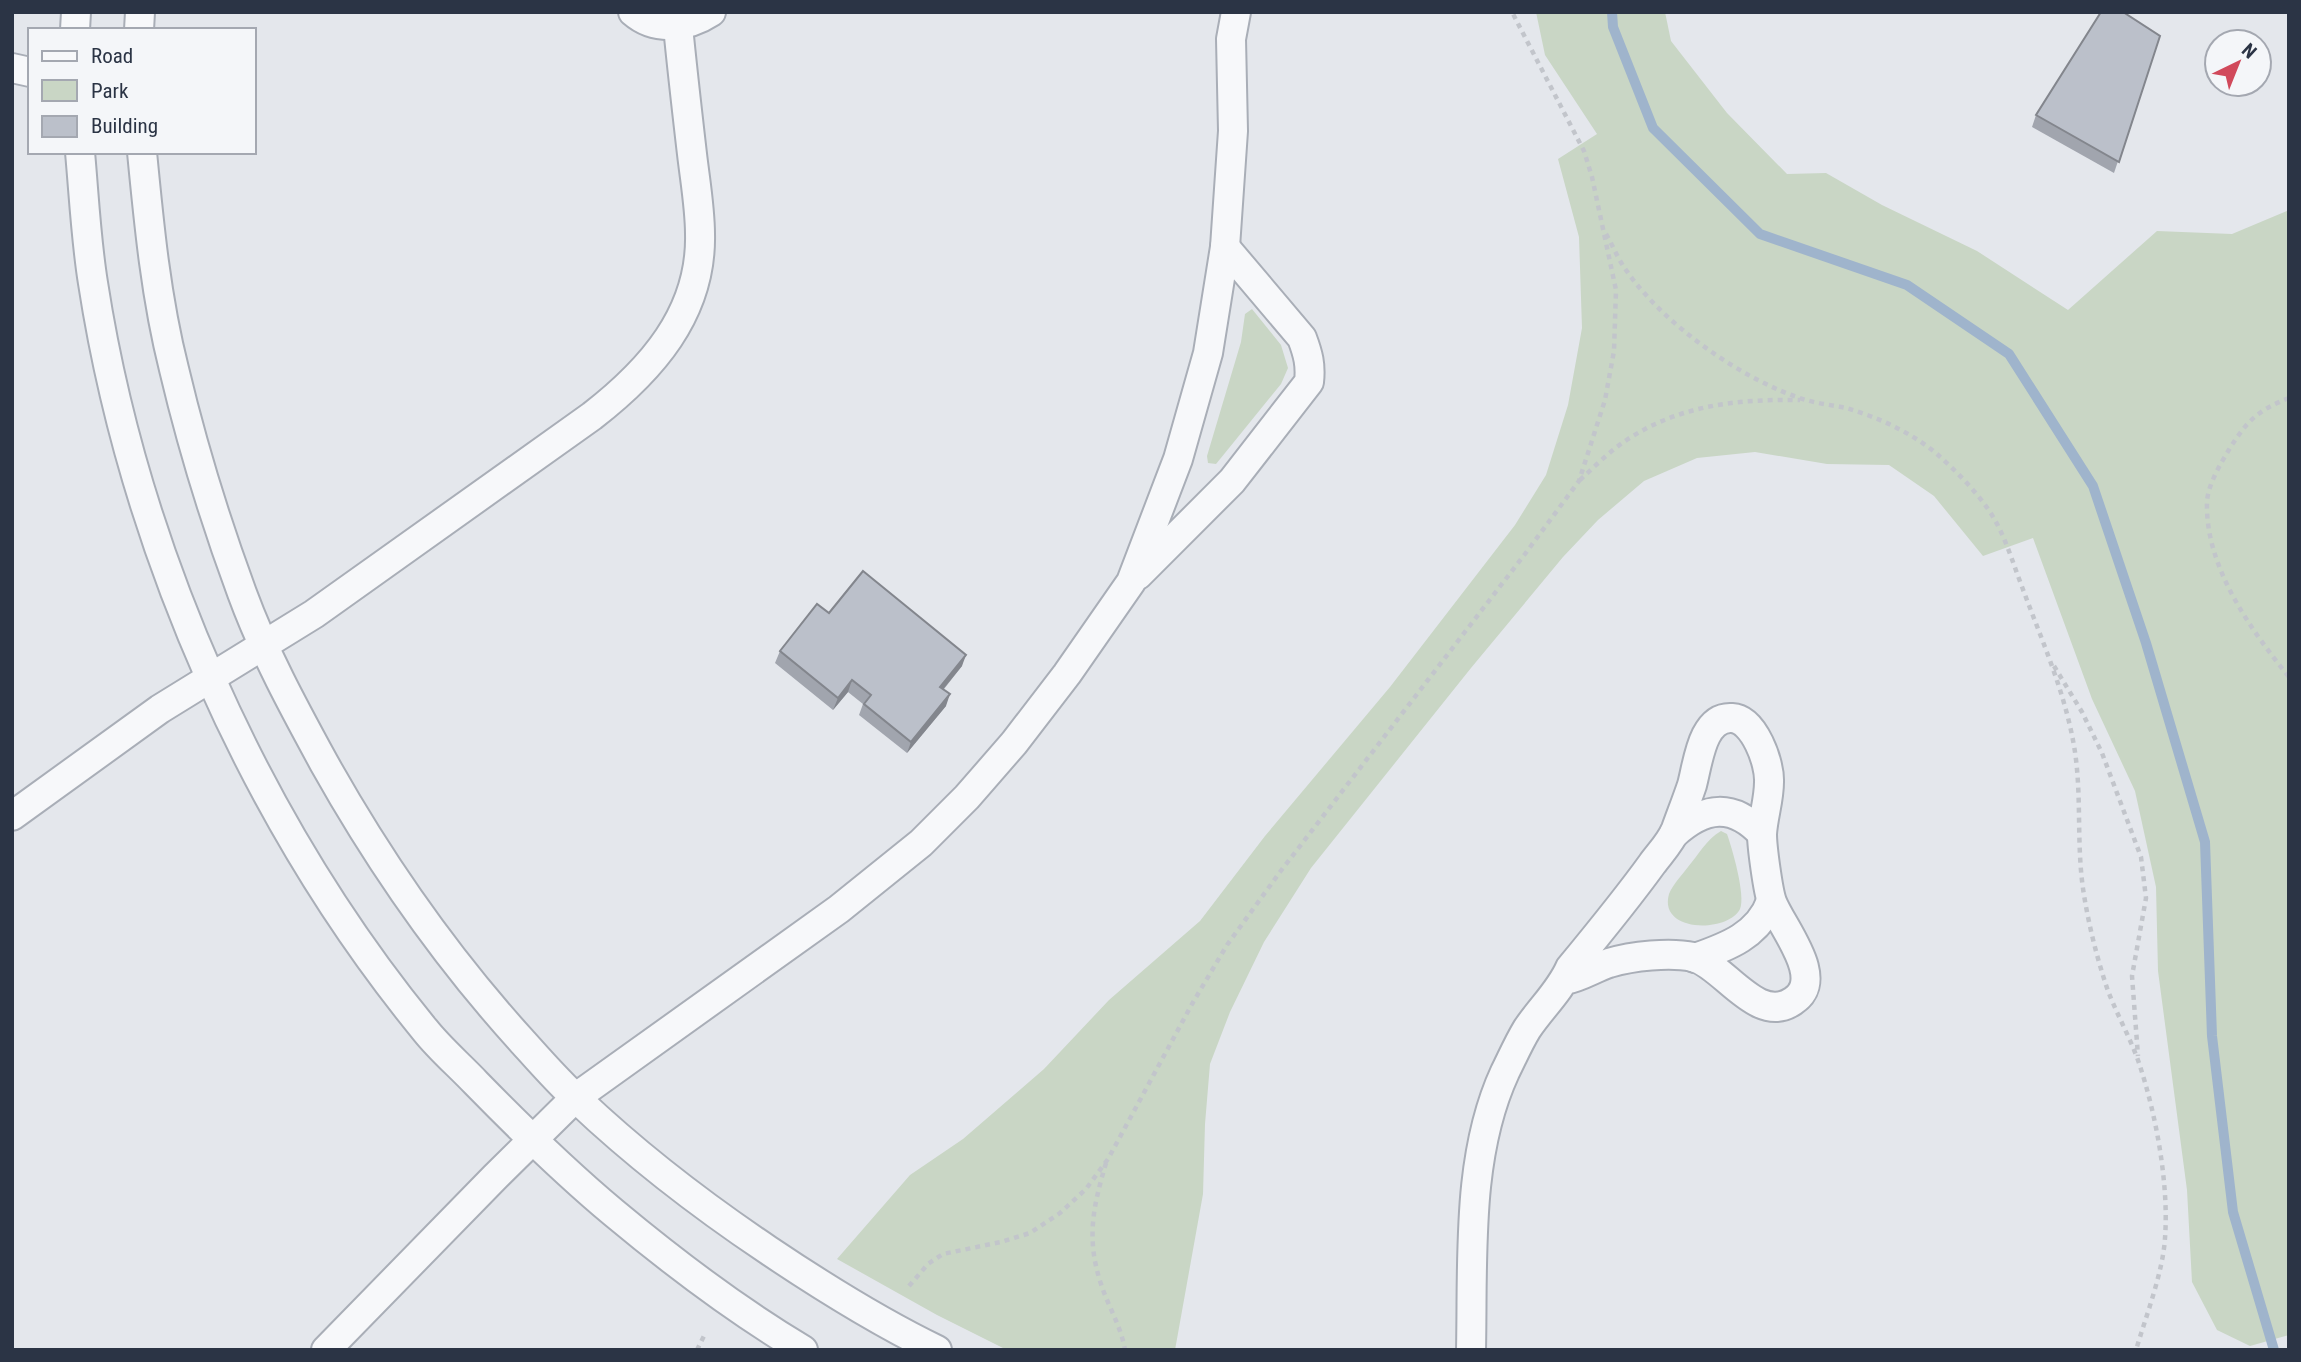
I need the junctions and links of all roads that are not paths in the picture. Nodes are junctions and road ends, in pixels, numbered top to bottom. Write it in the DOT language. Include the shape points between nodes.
graph roads {
  1 [pos="633,12"];
  2 [pos="711,12"];
  3 [pos="1236,12"];
  4 [pos="678,26"];
  5 [pos="80,154"];
  6 [pos="142,154"];
  7 [pos="1225,247"];
  8 [pos="1131,582"];
  9 [pos="264,646"];
  10 [pos="211,678"];
  11 [pos="12,816"];
  12 [pos="1674,834"];
  13 [pos="1762,834"];
  14 [pos="1771,901"];
  15 [pos="1695,957"];
  16 [pos="1565,980"];
  17 [pos="575,1098"];
  18 [pos="532,1140"];
  19 [pos="326,1350"];
  20 [pos="803,1350"];
  21 [pos="937,1350"];
  22 [pos="1471,1350"];
  1 -- 4 [label="street" via="657,24"];
  2 -- 4 [label="street"];
  3 -- 7 [label="street" via="1231,39 1233,131"];
  4 -- 9 [label="street" via="701,236 688,302 661,351 622,393 592,416"];
  5 -- 10 [label="street" via="93,283 118,404 178,600"];
  6 -- 9 [label="street" via="151,252 176,378 195,454"];
  7 -- 8 [label="street" via="1208,353 1178,459"];
  7 -- 8 [label="street" via="1302,338 1311,368 1308,382 1232,481"];
  8 -- 17 [label="street" via="1014,743 921,843 829,917"];
  9 -- 10 [label="street"];
  9 -- 17 [label="street" via="361,830 420,916 477,992"];
  10 -- 11 [label="street" via="160,709"];
  10 -- 18 [label="street" via="306,864 369,958 427,1033"];
  12 -- 13 [label="street" via="1689,820 1718,812 1737,814"];
  12 -- 13 [label="street" via="1704,741 1715,722 1726,718 1745,723 1758,738 1769,778"];
  12 -- 16 [label="street"];
  13 -- 14 [label="street"];
  14 -- 15 [label="street" via="1767,914 1741,938"];
  14 -- 15 [label="street" via="1807,978 1794,1001 1782,1007 1753,1000"];
  15 -- 16 [label="street" via="1638,956"];
  16 -- 22 [label="street" via="1528,1029 1486,1119 1477,1182"];
  17 -- 18 [label="street"];
  17 -- 21 [label="street" via="719,1217 825,1288"];
  18 -- 19 [label="street"];
  18 -- 20 [label="street" via="680,1267"];
}
